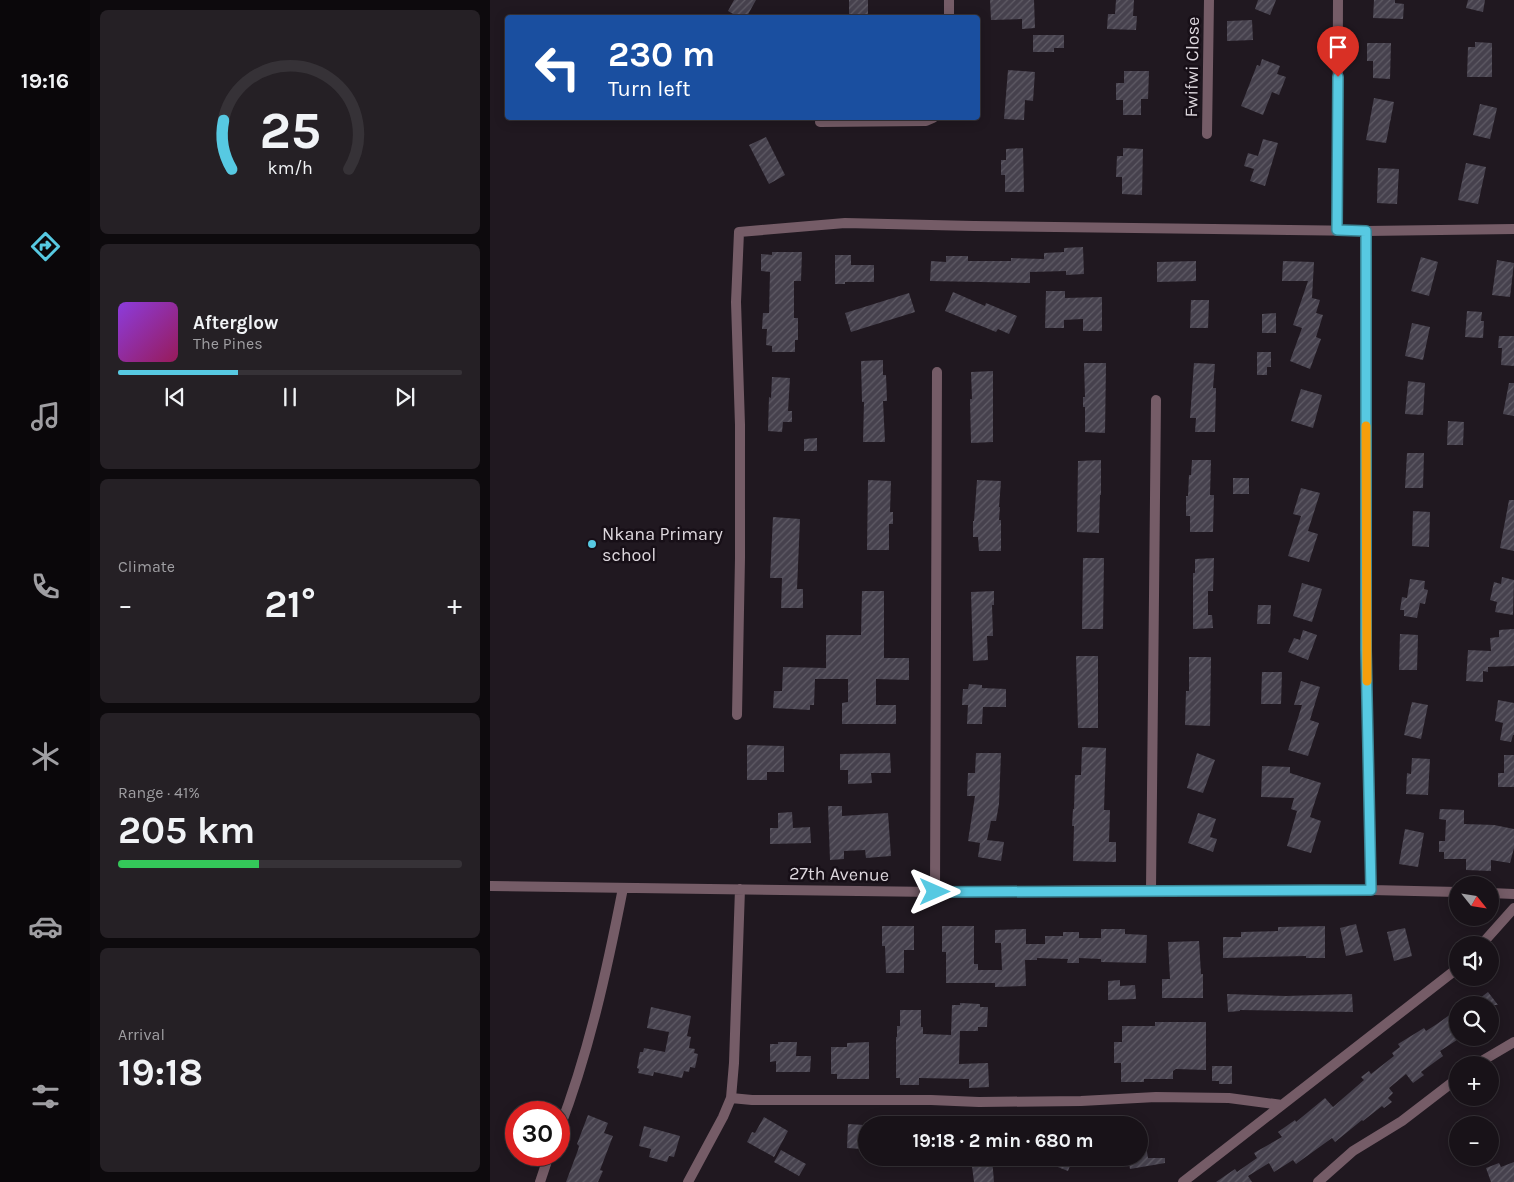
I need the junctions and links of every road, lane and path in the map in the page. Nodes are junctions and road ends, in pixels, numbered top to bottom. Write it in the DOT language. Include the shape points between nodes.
graph roads {
  1 [pos="949,0"];
  2 [pos="1209,0"];
  3 [pos="1338,0"];
  4 [pos="949,15"];
  5 [pos="928,120"];
  6 [pos="820,122"];
  7 [pos="1207,134"];
  8 [pos="1514,229"];
  9 [pos="1337,230"];
  10 [pos="1366,231"];
  11 [pos="938,372"];
  12 [pos="1156,400"];
  13 [pos="738,715"];
  14 [pos="490,886"];
  15 [pos="623,888"];
  16 [pos="740,889"];
  17 [pos="1151,890"];
  18 [pos="1371,890"];
  19 [pos="935,892"];
  20 [pos="1449,892"];
  21 [pos="1499,893"];
  22 [pos="1514,894"];
  23 [pos="1514,908"];
  24 [pos="1489,936"];
  25 [pos="1449,975"];
  26 [pos="1514,1042"];
  27 [pos="1490,1056"];
  28 [pos="1449,1085"];
  29 [pos="731,1098"];
  30 [pos="570,1101"];
  31 [pos="1282,1105"];
  32 [pos="545,1166"];
  33 [pos="540,1182"];
  34 [pos="688,1182"];
  35 [pos="1183,1182"];
  36 [pos="1318,1182"];
  1 -- 4 [label="street"];
  2 -- 7 [label="street, Fwifwi Close"];
  3 -- 9 [label="street"];
  5 -- 6 [label="street"];
  8 -- 10 [label="street"];
  9 -- 10 [label="street"];
  9 -- 13 [label="street" via="845,223 739,232 736,302 740,435"];
  10 -- 18 [label="street" via="1366,650"];
  11 -- 19 [label="street"];
  12 -- 17 [label="street"];
  14 -- 15 [label="street, 27th Avenue"];
  15 -- 16 [label="street, 27th Avenue"];
  15 -- 30 [label="street" via="596,1015"];
  16 -- 19 [label="street, 27th Avenue"];
  16 -- 29 [label="street"];
  17 -- 18 [label="street, 27th Avenue"];
  17 -- 19 [label="street, 27th Avenue"];
  18 -- 20 [label="street, 27th Avenue"];
  21 -- 22 [label="street"];
  23 -- 24 [label="street"];
  25 -- 31 [label="street"];
  26 -- 27 [label="street"];
  28 -- 36 [label="street" via="1402,1121 1353,1151"];
  29 -- 31 [label="street" via="979,1102 1229,1098"];
  29 -- 34 [label="street"];
  31 -- 35 [label="street"];
  32 -- 33 [label="street"];
}
